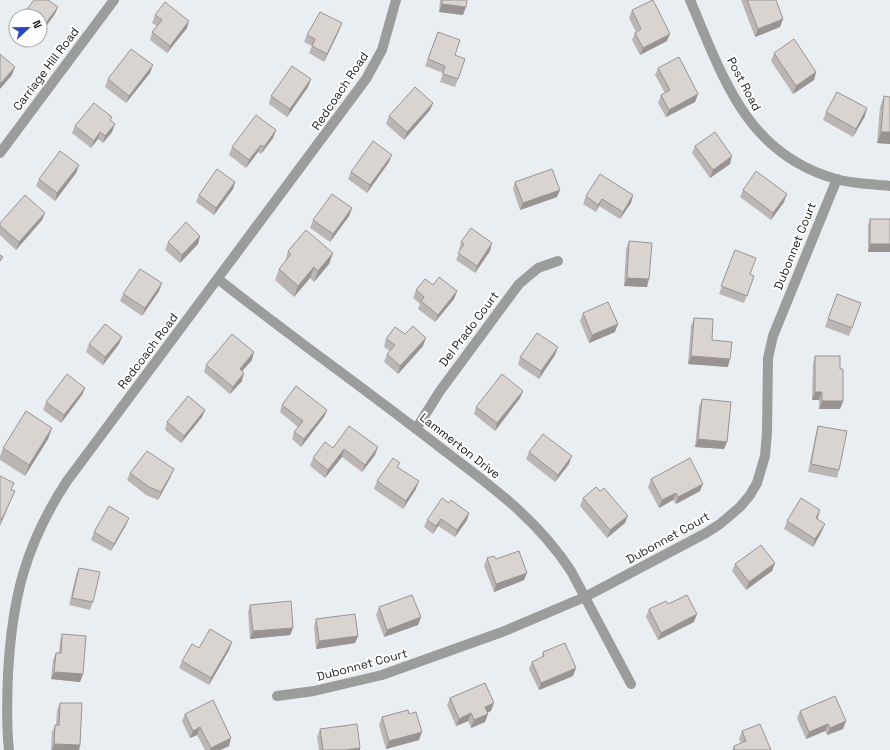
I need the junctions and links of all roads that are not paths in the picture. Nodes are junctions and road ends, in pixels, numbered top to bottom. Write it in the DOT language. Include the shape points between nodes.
graph roads {
  1 [pos="114,0"];
  2 [pos="396,0"];
  3 [pos="690,0"];
  4 [pos="1,150"];
  5 [pos="837,179"];
  6 [pos="890,186"];
  7 [pos="558,260"];
  8 [pos="218,279"];
  9 [pos="416,428"];
  10 [pos="585,597"];
  11 [pos="631,684"];
  12 [pos="277,696"];
  13 [pos="8,750"];
  1 -- 4 [label="street, Carriage Hill Road"];
  2 -- 8 [label="street, Redcoach Road" via="388,35 369,74"];
  3 -- 5 [label="street, Post Road" via="731,91 751,124 782,154 811,170"];
  5 -- 6 [label="street, Post Road"];
  5 -- 10 [label="street, Dubonnet Court" via="773,336 768,358 768,433 765,456 750,495 732,515 706,533"];
  7 -- 9 [label="street, Del Prado Court" via="538,268 520,284 440,391"];
  8 -- 9 [label="street, Lammerton Drive"];
  8 -- 13 [label="street, Redcoach Road" via="68,481 41,526 29,556 13,611 7,696"];
  9 -- 10 [label="street, Lammerton Drive" via="528,518 559,553"];
  10 -- 11 [label="street, Lammerton Drive"];
  10 -- 12 [label="street, Dubonnet Court" via="502,632 382,675 314,691"];
}
